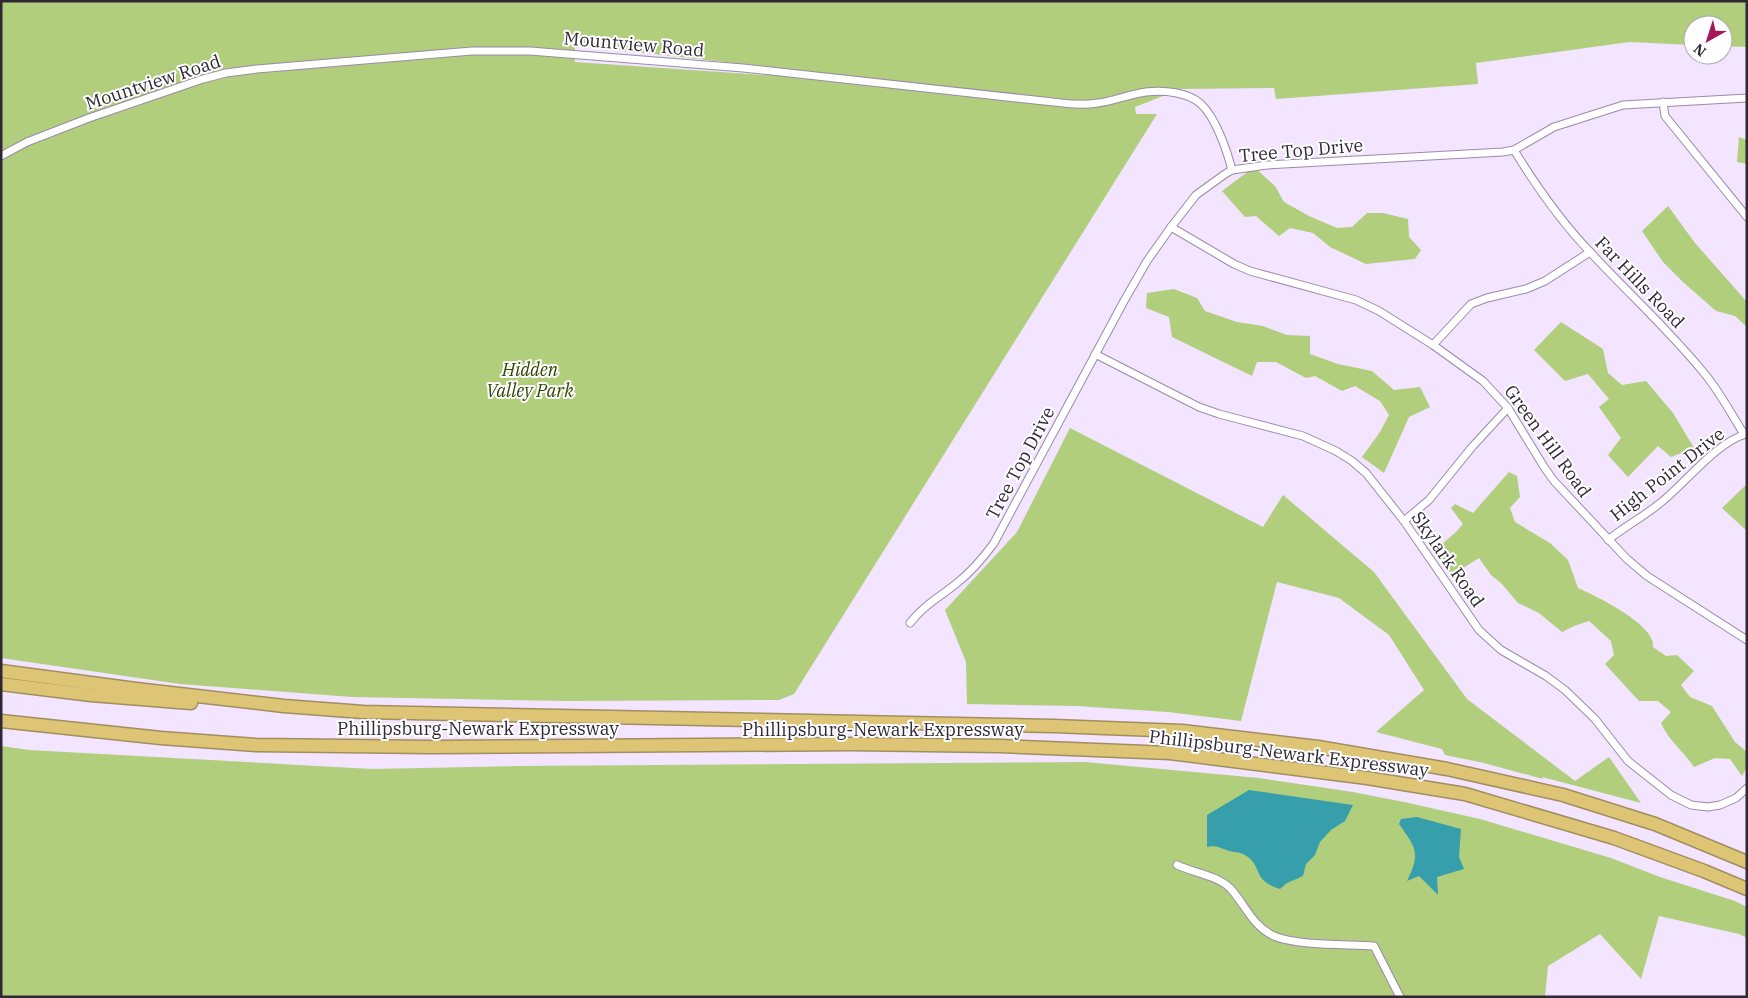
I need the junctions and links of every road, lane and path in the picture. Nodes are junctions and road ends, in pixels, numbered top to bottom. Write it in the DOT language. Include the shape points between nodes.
graph roads {
  1 [pos="1747,98"];
  2 [pos="1663,102"];
  3 [pos="1514,150"];
  4 [pos="1,156"];
  5 [pos="1232,170"];
  6 [pos="1747,218"];
  7 [pos="1171,227"];
  8 [pos="1590,252"];
  9 [pos="1433,345"];
  10 [pos="1095,354"];
  11 [pos="1508,408"];
  12 [pos="1745,434"];
  13 [pos="1404,521"];
  14 [pos="1608,540"];
  15 [pos="910,622"];
  16 [pos="1747,640"];
  17 [pos="1,671"];
  18 [pos="1,684"];
  19 [pos="284,706"];
  20 [pos="1,721"];
  21 [pos="1747,788"];
  22 [pos="1747,862"];
  23 [pos="1177,865"];
  24 [pos="1747,889"];
  25 [pos="1400,997"];
  1 -- 2 [label="street, Tree Top Drive"];
  2 -- 3 [label="street, Tree Top Drive" via="1623,105 1589,114 1554,127"];
  2 -- 6 [label="street" via="1665,116"];
  3 -- 5 [label="street, Tree Top Drive"];
  3 -- 8 [label="street, Far Hills Road" via="1532,179"];
  4 -- 5 [label="street, Mountview Road" via="27,142 90,118 226,74 382,57 502,50 743,68 1082,104 1146,92 1180,94 1198,102 1209,114"];
  5 -- 7 [label="street, Tree Top Drive" via="1196,195"];
  7 -- 9 [label="street, Green Hill Road" via="1250,271 1356,300"];
  7 -- 10 [label="street, Tree Top Drive" via="1147,261"];
  8 -- 9 [label="street" via="1545,281 1471,304"];
  8 -- 12 [label="street, Far Hills Road" via="1704,372"];
  9 -- 11 [label="street, Green Hill Road" via="1483,381"];
  10 -- 13 [label="street, Skylark Road" via="1199,407 1286,431 1336,451 1366,473"];
  10 -- 15 [label="street, Tree Top Drive" via="994,544 966,576 923,608"];
  11 -- 13 [label="street" via="1429,500"];
  11 -- 14 [label="street, Green Hill Road" via="1554,481"];
  12 -- 14 [label="street, High Point Drive" via="1711,456 1660,504"];
  13 -- 21 [label="street, Skylark Road" via="1486,638 1565,690 1595,719 1628,761 1671,795 1691,805 1708,807 1731,801"];
  14 -- 16 [label="street, Green Hill Road" via="1647,576"];
  17 -- 19 [label="highway, Phillipsburg-Newark Expressway"];
  18 -- 19 [label="highway, Phillipsburg-Newark Expressway" via="222,706"];
  19 -- 22 [label="highway, Phillipsburg-Newark Expressway" via="363,712 1182,731 1438,767 1563,795 1655,824"];
  20 -- 24 [label="highway, Phillipsburg-Newark Expressway" via="256,745 851,744 1170,753 1465,794 1614,838"];
  23 -- 25 [label="street" via="1219,880 1255,922 1274,936 1306,943 1374,946"];
}
